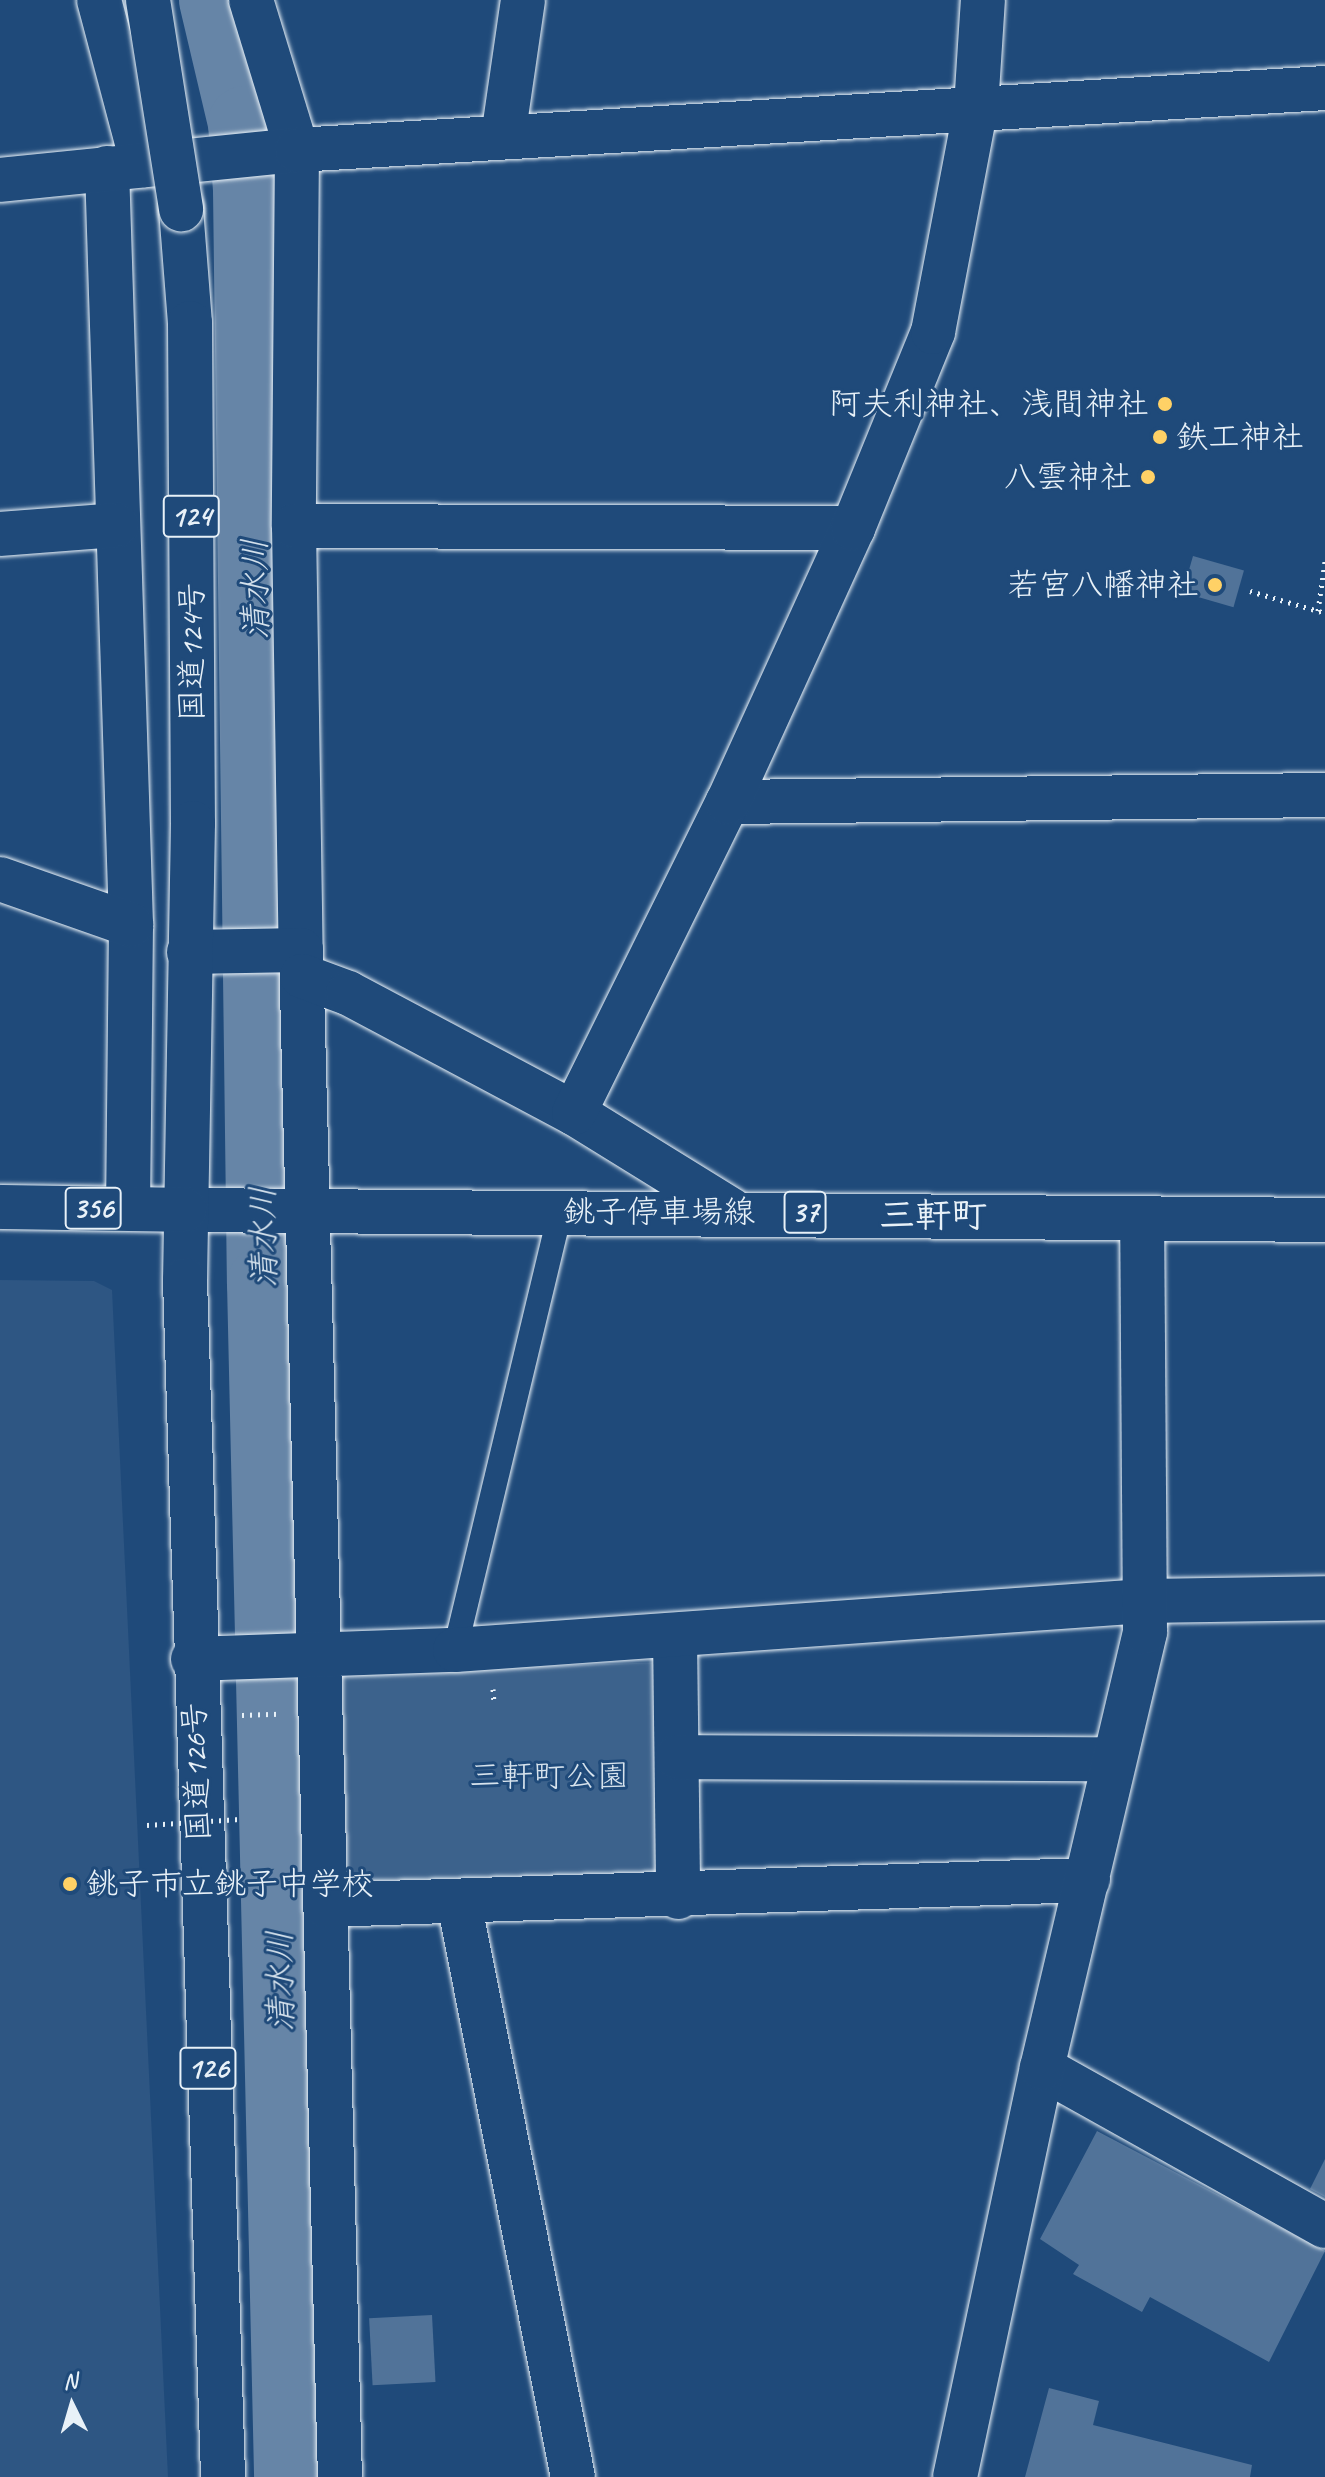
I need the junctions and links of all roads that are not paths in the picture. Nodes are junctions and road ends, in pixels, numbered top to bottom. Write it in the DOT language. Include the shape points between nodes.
graph roads {
  1 [pos="99,0"];
  2 [pos="148,0"];
  3 [pos="251,0"];
  4 [pos="523,0"];
  5 [pos="983,0"];
  6 [pos="1325,88"];
  7 [pos="976,107"];
  8 [pos="503,137"];
  9 [pos="297,150"];
  10 [pos="125,166"];
  11 [pos="0,180"];
  12 [pos="117,525"];
  13 [pos="294,526"];
  14 [pos="853,528"];
  15 [pos="0,534"];
  16 [pos="1325,795"];
  17 [pos="728,802"];
  18 [pos="0,879"];
  19 [pos="131,925"];
  20 [pos="189,952"];
  21 [pos="302,963"];
  22 [pos="574,1113"];
  23 [pos="0,1207"];
  24 [pos="128,1208"];
  25 [pos="309,1209"];
  26 [pos="185,1210"];
  27 [pos="731,1210"];
  28 [pos="560,1213"];
  29 [pos="1325,1220"];
  30 [pos="1142,1221"];
  31 [pos="1325,1598"];
  32 [pos="1144,1601"];
  33 [pos="675,1636"];
  34 [pos="455,1650"];
  35 [pos="320,1657"];
  36 [pos="193,1659"];
  37 [pos="677,1757"];
  38 [pos="1114,1759"];
  39 [pos="1088,1880"];
  40 [pos="678,1897"];
  41 [pos="459,1902"];
  42 [pos="325,1905"];
  43 [pos="1042,2068"];
  44 [pos="1325,2226"];
  45 [pos="223,2477"];
  46 [pos="340,2477"];
  47 [pos="573,2477"];
  48 [pos="955,2477"];
  1 -- 10 [label="main road"];
  2 -- 20 [label="main road, 国道124号 / 124, bridge" via="181,209 190,323"];
  3 -- 9 [label="main road"];
  4 -- 8 [label="main road"];
  5 -- 7 [label="main road"];
  6 -- 7 [label="main road"];
  7 -- 8 [label="main road"];
  7 -- 14 [label="main road" via="933,332"];
  8 -- 9 [label="main road"];
  9 -- 10 [label="main road"];
  9 -- 13 [label="main road"];
  10 -- 11 [label="main road"];
  10 -- 12 [label="main road"];
  12 -- 15 [label="main road"];
  12 -- 19 [label="main road"];
  13 -- 14 [label="main road"];
  13 -- 21 [label="main road"];
  14 -- 17 [label="main road"];
  16 -- 17 [label="main road"];
  17 -- 22 [label="main road"];
  18 -- 19 [label="main road"];
  19 -- 24 [label="main road"];
  20 -- 21 [label="main road"];
  20 -- 26 [label="main road, 国道124号 / 124"];
  21 -- 22 [label="main road" via="348,993"];
  21 -- 25 [label="main road"];
  22 -- 27 [label="main road"];
  23 -- 24 [label="main road, 356"];
  24 -- 26 [label="main road, 356"];
  25 -- 26 [label="main road, 銚子停車場線 / 37"];
  25 -- 28 [label="main road, 銚子停車場線 / 37"];
  25 -- 35 [label="main road"];
  26 -- 36 [label="main road, 国道126号 / 126"];
  27 -- 28 [label="main road, 銚子停車場線 / 37"];
  27 -- 30 [label="main road, 銚子停車場線 / 37"];
  28 -- 34 [label="lane"];
  29 -- 30 [label="main road, 銚子停車場線 / 37"];
  30 -- 32 [label="main road"];
  31 -- 32 [label="main road"];
  32 -- 33 [label="main road"];
  32 -- 38 [label="main road" via="1145,1632"];
  33 -- 34 [label="main road"];
  33 -- 37 [label="main road"];
  34 -- 35 [label="main road"];
  35 -- 36 [label="main road"];
  35 -- 42 [label="main road"];
  36 -- 45 [label="main road, 国道126号 / 126"];
  37 -- 38 [label="main road"];
  37 -- 40 [label="main road"];
  38 -- 39 [label="main road"];
  39 -- 40 [label="main road"];
  39 -- 43 [label="main road"];
  40 -- 41 [label="main road"];
  41 -- 42 [label="main road"];
  41 -- 47 [label="main road"];
  42 -- 46 [label="main road"];
  43 -- 44 [label="main road"];
  43 -- 48 [label="main road"];
}
